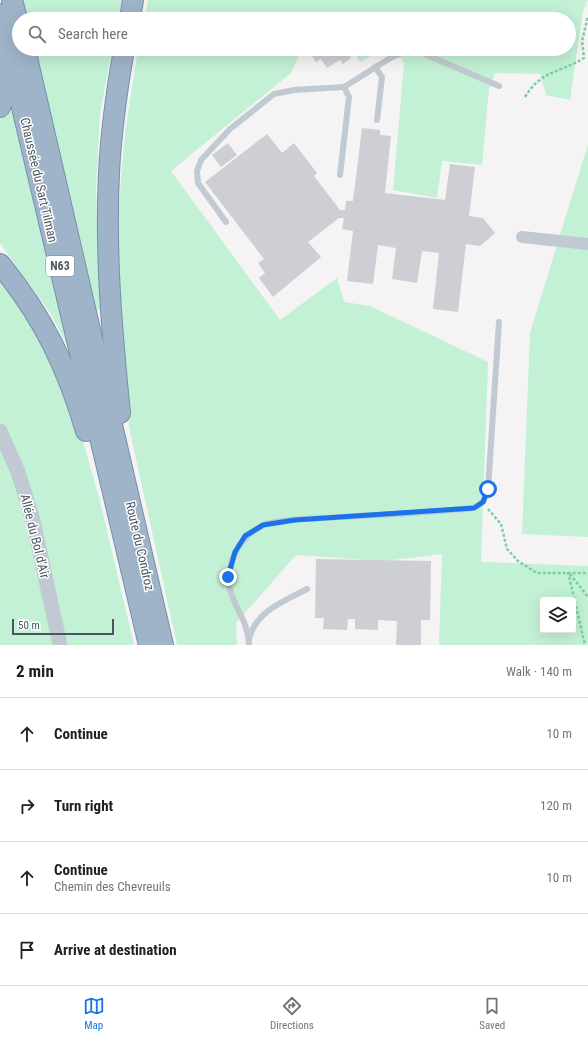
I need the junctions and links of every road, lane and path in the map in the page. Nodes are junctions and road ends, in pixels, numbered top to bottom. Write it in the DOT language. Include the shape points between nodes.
graph roads {
  1 [pos="12,0"];
  2 [pos="134,0"];
  3 [pos="15,12"];
  4 [pos="131,12"];
  5 [pos="0,14"];
  6 [pos="588,16"];
  7 [pos="12,39"];
  8 [pos="14,56"];
  9 [pos="18,56"];
  10 [pos="18,56"];
  11 [pos="123,56"];
  12 [pos="395,56"];
  13 [pos="429,56"];
  14 [pos="586,57"];
  15 [pos="375,68"];
  16 [pos="499,86"];
  17 [pos="344,87"];
  18 [pos="525,97"];
  19 [pos="0,107"];
  20 [pos="377,120"];
  21 [pos="340,175"];
  22 [pos="226,222"];
  23 [pos="522,237"];
  24 [pos="588,244"];
  25 [pos="0,264"];
  26 [pos="500,322"];
  27 [pos="0,431"];
  28 [pos="117,447"];
  29 [pos="112,486"];
  30 [pos="483,502"];
  31 [pos="568,572"];
  32 [pos="588,573"];
  33 [pos="307,589"];
  34 [pos="588,597"];
  35 [pos="249,643"];
  36 [pos="60,645"];
  37 [pos="149,645"];
  38 [pos="164,645"];
  39 [pos="585,645"];
  1 -- 3 [label="highway"];
  2 -- 4 [label="highway"];
  5 -- 7 [label="highway, Chaussée du Sart Tilman / N63"];
  6 -- 14 [label="path" via="582,41"];
  8 -- 19 [label="highway"];
  9 -- 28 [label="highway, Chaussée du Sart Tilman / N63"];
  10 -- 29 [label="highway, Chaussée du Sart Tilman / N63"];
  11 -- 28 [label="highway" via="109,172 108,253 111,327 121,422"];
  12 -- 15 [label="lane"];
  13 -- 16 [label="lane"];
  14 -- 18 [label="path" via="556,70 539,81 530,88"];
  15 -- 17 [label="lane"];
  15 -- 20 [label="lane" via="382,77"];
  17 -- 21 [label="lane" via="349,97"];
  17 -- 22 [label="lane" via="274,94 230,129 201,160 198,183"];
  23 -- 24 [label="street"];
  25 -- 29 [label="highway" via="29,302 54,343 72,384 93,454"];
  26 -- 30 [label="lane" via="488,489"];
  27 -- 36 [label="street, Allée du Bol d'Air" via="18,472 33,520"];
  28 -- 38 [label="highway, Route du Condroz / N63"];
  29 -- 37 [label="highway, Route du Condroz / N63"];
  30 -- 31 [label="path" via="501,524 507,549 518,562 537,573"];
  30 -- 35 [label="lane" via="474,508 295,520 263,525 245,536 235,552 229,572 230,593 246,623"];
  31 -- 32 [label="path"];
  31 -- 34 [label="path"];
  31 -- 39 [label="path"];
  33 -- 35 [label="lane" via="260,617 254,626"];
}
